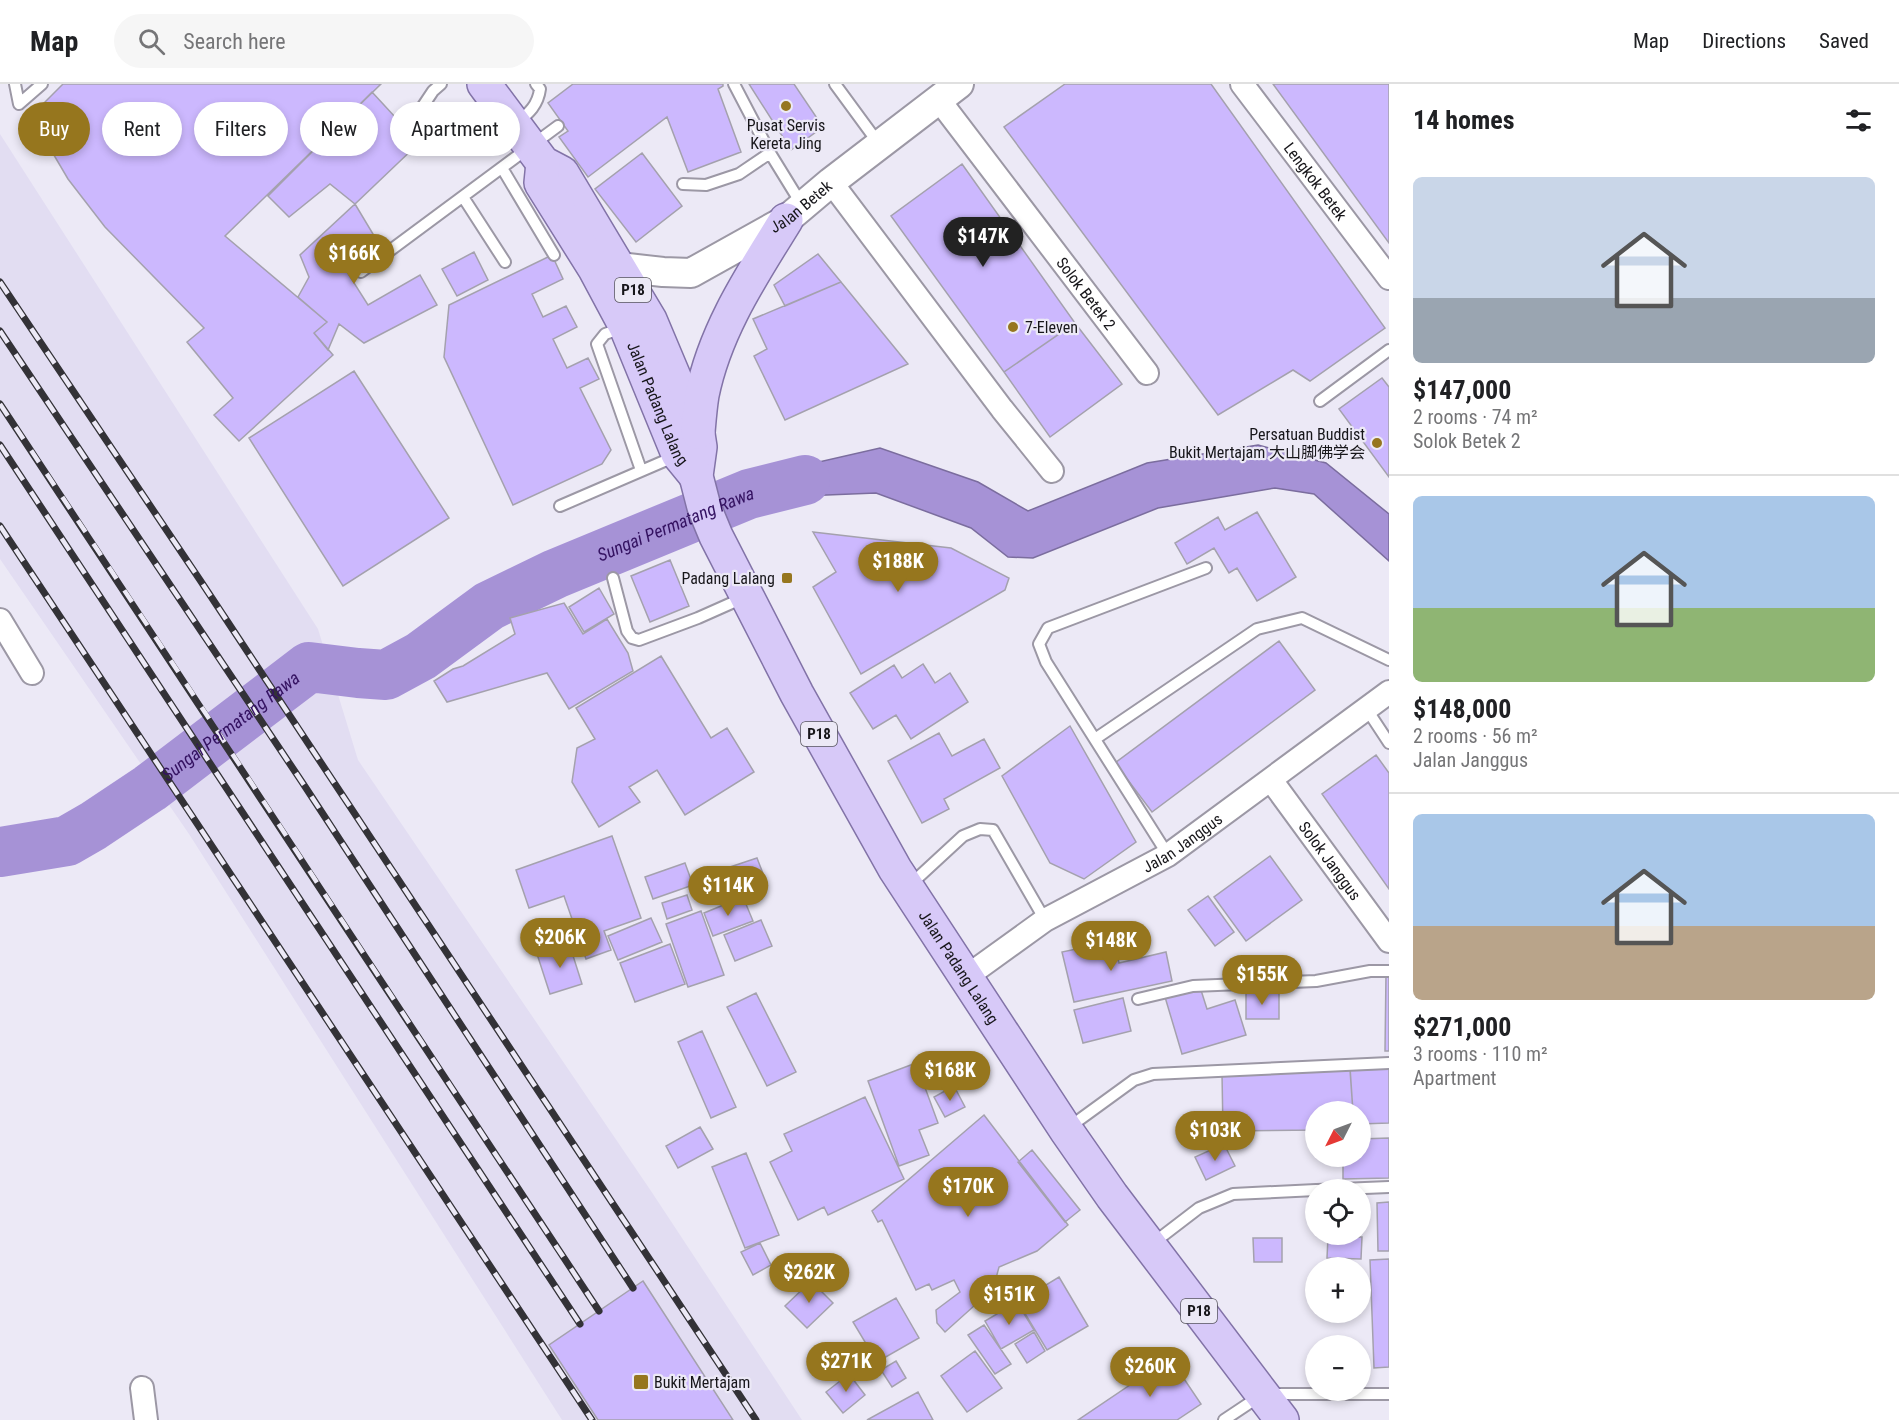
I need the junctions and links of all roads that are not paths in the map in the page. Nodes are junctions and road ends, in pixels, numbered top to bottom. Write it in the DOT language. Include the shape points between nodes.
graph roads {
  1 [pos="15,84"];
  2 [pos="42,84"];
  3 [pos="441,84"];
  4 [pos="484,84"];
  5 [pos="536,84"];
  6 [pos="734,84"];
  7 [pos="835,84"];
  8 [pos="1242,84"];
  9 [pos="949,92"];
  10 [pos="426,102"];
  11 [pos="558,126"];
  12 [pos="879,144"];
  13 [pos="530,145"];
  14 [pos="770,153"];
  15 [pos="502,168"];
  16 [pos="831,182"];
  17 [pos="683,184"];
  18 [pos="463,197"];
  19 [pos="794,212"];
  20 [pos="554,255"];
  21 [pos="505,262"];
  22 [pos="619,267"];
  23 [pos="361,272"];
  24 [pos="1389,278"];
  25 [pos="626,327"];
  26 [pos="1389,350"];
  27 [pos="1147,373"];
  28 [pos="1320,401"];
  29 [pos="692,462"];
  30 [pos="641,470"];
  31 [pos="1052,471"];
  32 [pos="560,506"];
  33 [pos="1206,568"];
  34 [pos="613,578"];
  35 [pos="746,596"];
  36 [pos="0,620"];
  37 [pos="1389,660"];
  38 [pos="32,673"];
  39 [pos="1389,692"];
  40 [pos="1366,707"];
  41 [pos="1095,739"];
  42 [pos="1389,743"];
  43 [pos="1271,780"];
  44 [pos="1168,855"];
  45 [pos="908,888"];
  46 [pos="1045,920"];
  47 [pos="1389,941"];
  48 [pos="1389,971"];
  49 [pos="966,977"];
  50 [pos="1138,999"];
  51 [pos="1389,1063"];
  52 [pos="1065,1130"];
  53 [pos="1389,1187"];
  54 [pos="1371,1188"];
  55 [pos="1305,1191"];
  56 [pos="1149,1246"];
  57 [pos="142,1388"];
  58 [pos="1263,1394"];
  59 [pos="1389,1394"];
  60 [pos="146,1420"];
  61 [pos="1224,1420"];
  62 [pos="1282,1420"];
  1 -- 2 [label="lane" via="19,104"];
  3 -- 10 [label="lane"];
  4 -- 13 [label="main road, P18"];
  5 -- 13 [label="lane" via="540,89 539,100 530,112"];
  6 -- 14 [label="lane"];
  7 -- 12 [label="lane"];
  8 -- 24 [label="street, Lengkok Betek"];
  9 -- 12 [label="street, Jalan Betek"];
  9 -- 27 [label="street, Solok Betek 2"];
  11 -- 13 [label="lane"];
  12 -- 16 [label="street, Jalan Betek"];
  13 -- 15 [label="lane"];
  13 -- 22 [label="main road, P18" via="562,173"];
  13 -- 25 [label="main road, P18" via="541,183"];
  14 -- 17 [label="lane" via="739,174 706,185"];
  14 -- 19 [label="lane"];
  15 -- 18 [label="lane"];
  15 -- 20 [label="lane"];
  16 -- 19 [label="street, Jalan Betek"];
  16 -- 31 [label="street"];
  18 -- 21 [label="lane"];
  18 -- 23 [label="lane"];
  19 -- 22 [label="street, Jalan Betek" via="691,273"];
  19 -- 29 [label="main road" via="735,305 719,339 702,395"];
  22 -- 29 [label="main road, P18" via="650,320"];
  25 -- 29 [label="main road, Jalan Padang Lalang / P18"];
  25 -- 30 [label="lane" via="605,334 597,344"];
  26 -- 28 [label="lane"];
  29 -- 30 [label="lane"];
  29 -- 35 [label="main road, Jalan Padang Lalang / P18" via="716,536"];
  30 -- 32 [label="lane"];
  33 -- 41 [label="lane" via="1048,628 1040,644 1046,662"];
  34 -- 35 [label="lane" via="627,631 639,640"];
  35 -- 45 [label="main road, Jalan Padang Lalang / P18"];
  36 -- 38 [label="street"];
  37 -- 41 [label="lane" via="1302,618 1257,629"];
  39 -- 40 [label="street, Jalan Janggus"];
  40 -- 42 [label="lane"];
  40 -- 43 [label="street, Jalan Janggus"];
  41 -- 44 [label="lane"];
  43 -- 44 [label="street, Jalan Janggus"];
  43 -- 47 [label="street, Solok Janggus"];
  44 -- 46 [label="street, Jalan Janggus"];
  45 -- 46 [label="lane" via="963,836 980,829 993,830"];
  45 -- 49 [label="main road, Jalan Padang Lalang / P18"];
  46 -- 49 [label="street, Jalan Janggus"];
  48 -- 50 [label="lane" via="1316,981 1193,986"];
  49 -- 52 [label="main road, Jalan Padang Lalang / P18"];
  51 -- 52 [label="lane" via="1153,1074 1134,1080"];
  52 -- 56 [label="main road, Jalan Padang Lalang / P18"];
  53 -- 54 [label="lane"];
  55 -- 56 [label="lane" via="1233,1194 1199,1208"];
  56 -- 58 [label="main road, Jalan Padang Lalang / P18"];
  57 -- 60 [label="street"];
  58 -- 59 [label="lane"];
  58 -- 61 [label="lane"];
  58 -- 62 [label="main road, Jalan Padang Lalang / P18"];
}
